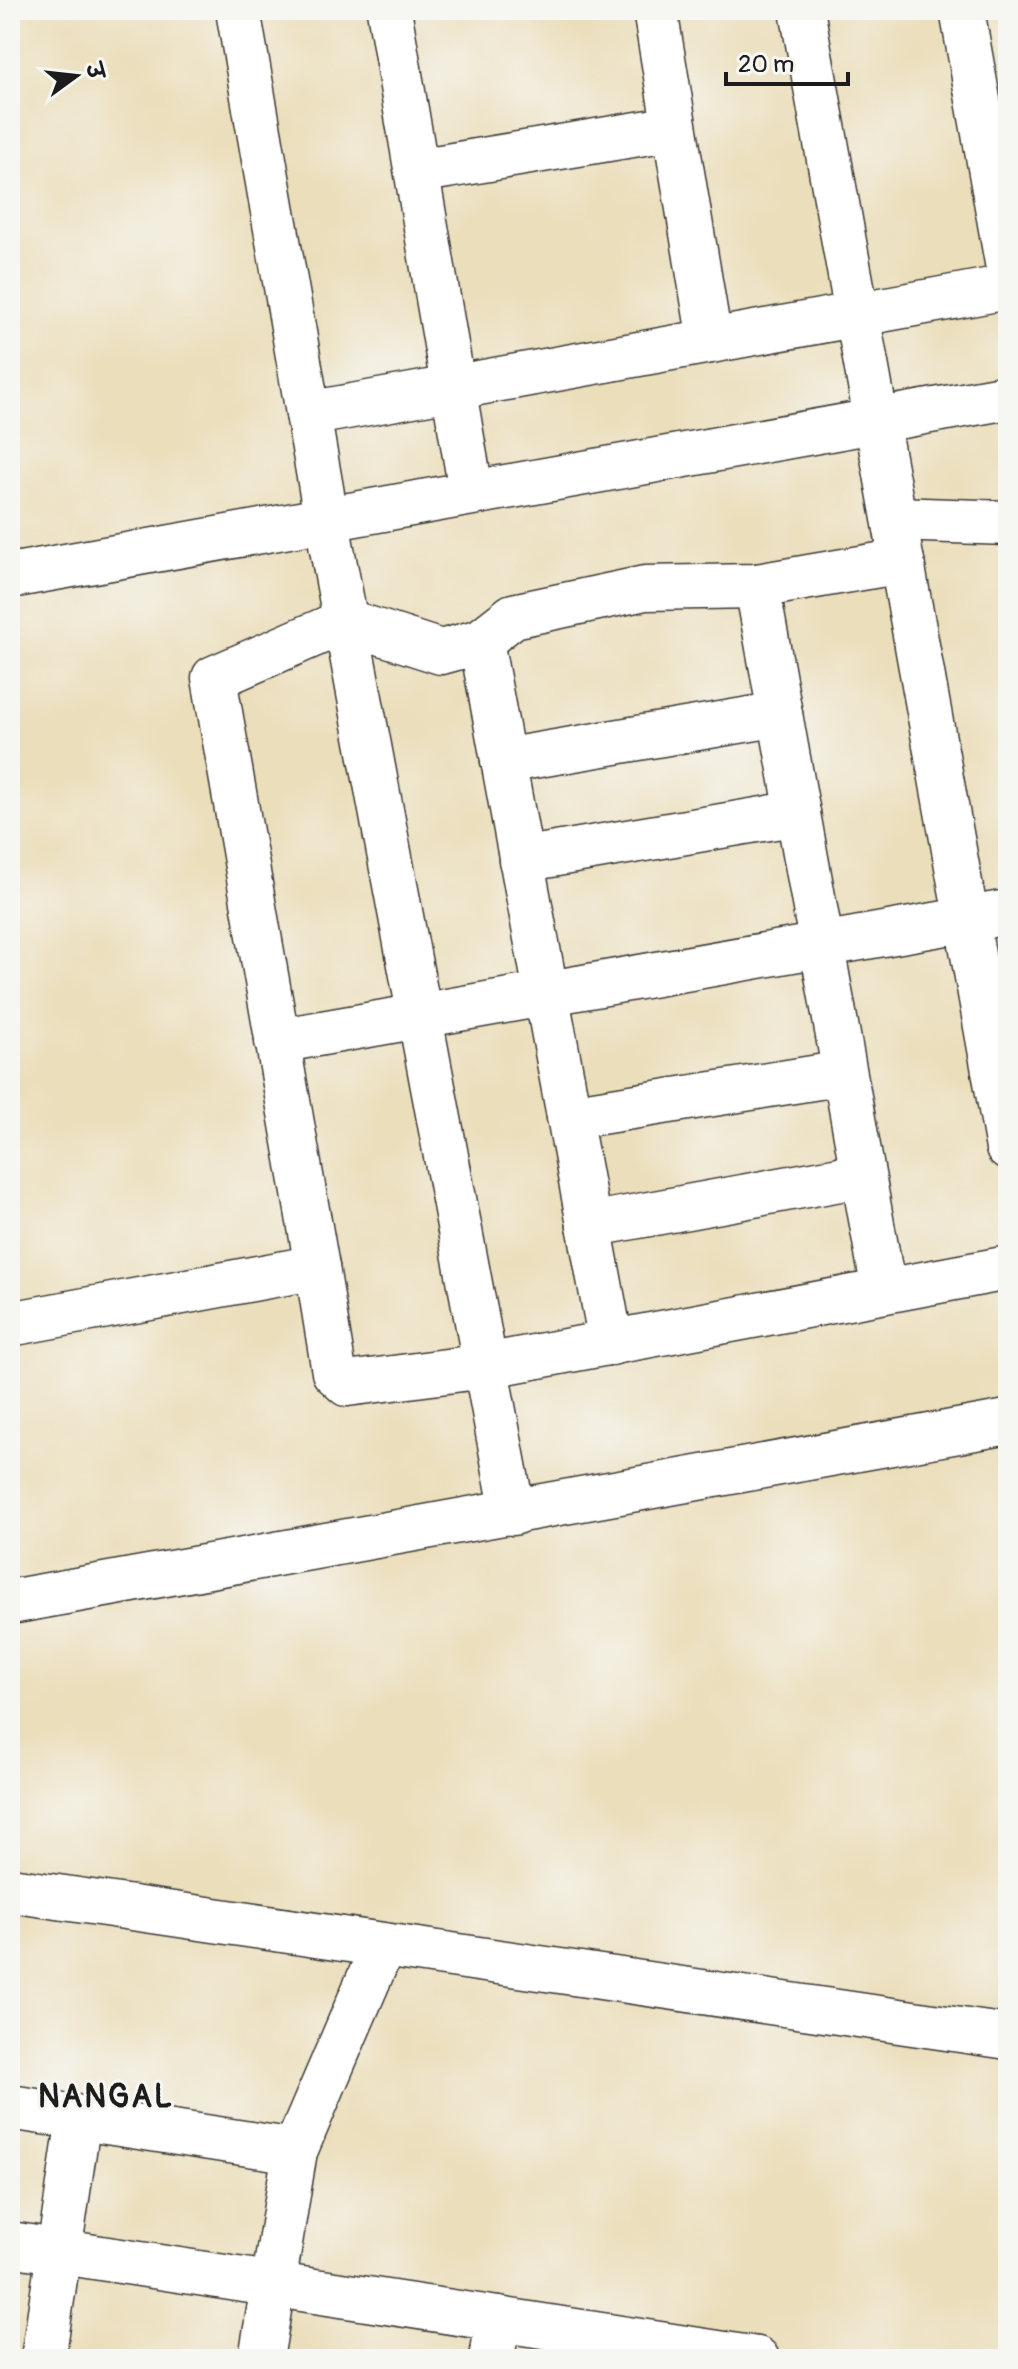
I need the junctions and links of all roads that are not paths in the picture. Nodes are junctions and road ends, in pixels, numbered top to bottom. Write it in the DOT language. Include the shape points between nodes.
graph roads {
  1 [pos="238,10"];
  2 [pos="389,10"];
  3 [pos="655,10"];
  4 [pos="802,10"];
  5 [pos="962,10"];
  6 [pos="991,72"];
  7 [pos="674,128"];
  8 [pos="417,171"];
  9 [pos="1008,268"];
  10 [pos="1008,287"];
  11 [pos="858,314"];
  12 [pos="710,341"];
  13 [pos="455,387"];
  14 [pos="1008,397"];
  15 [pos="308,414"];
  16 [pos="877,420"];
  17 [pos="471,491"];
  18 [pos="326,517"];
  19 [pos="895,519"];
  20 [pos="1008,523"];
  21 [pos="902,561"];
  22 [pos="10,576"];
  23 [pos="757,586"];
  24 [pos="345,621"];
  25 [pos="481,641"];
  26 [pos="780,714"];
  27 [pos="503,761"];
  28 [pos="798,813"];
  29 [pos="521,860"];
  30 [pos="988,916"];
  31 [pos="821,945"];
  32 [pos="546,993"];
  33 [pos="419,1016"];
  34 [pos="277,1041"];
  35 [pos="844,1073"];
  36 [pos="569,1117"];
  37 [pos="1008,1148"];
  38 [pos="862,1175"];
  39 [pos="589,1225"];
  40 [pos="317,1267"];
  41 [pos="1008,1268"];
  42 [pos="884,1291"];
  43 [pos="10,1324"];
  44 [pos="611,1343"];
  45 [pos="485,1366"];
  46 [pos="1008,1422"];
  47 [pos="513,1513"];
  48 [pos="10,1602"];
  49 [pos="11,1892"];
  50 [pos="383,1946"];
  51 [pos="1008,2037"];
  52 [pos="10,2107"];
  53 [pos="79,2118"];
  54 [pos="295,2151"];
  55 [pos="10,2244"];
  56 [pos="59,2252"];
  57 [pos="273,2285"];
  58 [pos="495,2339"];
  59 [pos="43,2359"];
  60 [pos="261,2359"];
  61 [pos="757,2359"];
  1 -- 15 [label="street"];
  2 -- 8 [label="street"];
  3 -- 7 [label="street"];
  4 -- 11 [label="street"];
  5 -- 6 [label="street"];
  6 -- 9 [label="street"];
  7 -- 8 [label="street"];
  7 -- 12 [label="street"];
  8 -- 13 [label="street"];
  10 -- 11 [label="street"];
  11 -- 12 [label="street"];
  11 -- 16 [label="street"];
  12 -- 13 [label="street"];
  13 -- 15 [label="street"];
  13 -- 17 [label="street"];
  14 -- 16 [label="street"];
  15 -- 18 [label="street"];
  16 -- 17 [label="street"];
  16 -- 19 [label="street"];
  17 -- 18 [label="street"];
  18 -- 22 [label="street"];
  18 -- 24 [label="street"];
  19 -- 20 [label="street"];
  19 -- 21 [label="street"];
  21 -- 23 [label="street"];
  21 -- 30 [label="street"];
  23 -- 25 [label="street" via="645,588 513,616"];
  23 -- 26 [label="street"];
  24 -- 25 [label="street" via="441,652"];
  24 -- 33 [label="street"];
  24 -- 34 [label="street" via="214,678"];
  25 -- 27 [label="street"];
  26 -- 27 [label="street"];
  26 -- 28 [label="street"];
  27 -- 29 [label="street"];
  28 -- 29 [label="street"];
  28 -- 31 [label="street"];
  29 -- 32 [label="street"];
  30 -- 31 [label="street"];
  30 -- 37 [label="street"];
  31 -- 32 [label="street"];
  31 -- 35 [label="street"];
  32 -- 33 [label="street"];
  32 -- 36 [label="street"];
  33 -- 34 [label="street"];
  33 -- 45 [label="street"];
  34 -- 40 [label="street"];
  35 -- 36 [label="street"];
  35 -- 38 [label="street"];
  36 -- 39 [label="street"];
  38 -- 39 [label="street"];
  38 -- 42 [label="street"];
  39 -- 44 [label="street"];
  40 -- 43 [label="street"];
  40 -- 45 [label="street" via="334,1372 347,1384"];
  41 -- 42 [label="street"];
  42 -- 44 [label="street"];
  44 -- 45 [label="street"];
  45 -- 47 [label="street"];
  46 -- 47 [label="street"];
  47 -- 48 [label="street"];
  49 -- 50 [label="street"];
  50 -- 51 [label="street"];
  50 -- 54 [label="street"];
  52 -- 53 [label="street"];
  53 -- 54 [label="street"];
  53 -- 56 [label="street"];
  54 -- 57 [label="street"];
  55 -- 56 [label="street"];
  56 -- 57 [label="street"];
  56 -- 59 [label="street"];
  57 -- 58 [label="street"];
  57 -- 60 [label="street"];
  58 -- 61 [label="street"];
}
